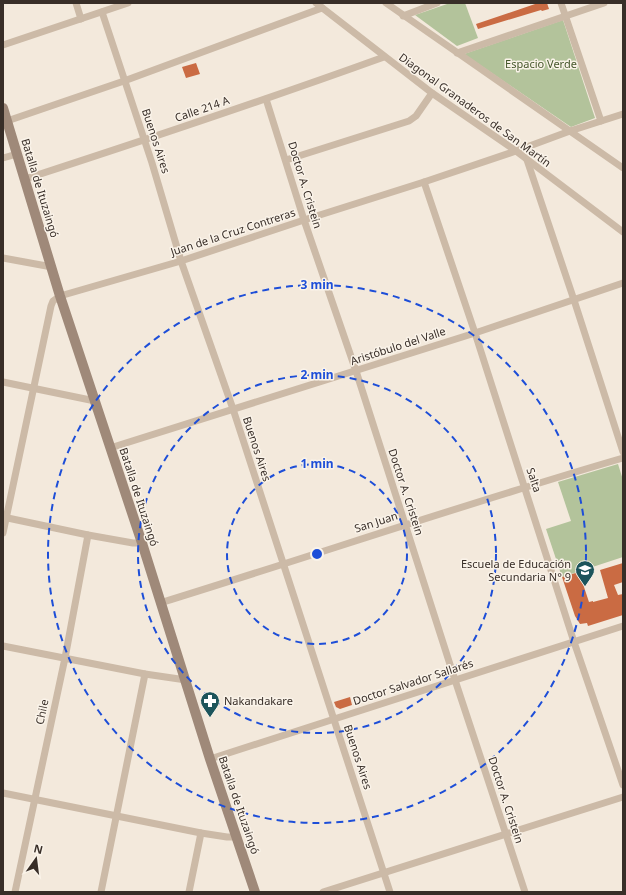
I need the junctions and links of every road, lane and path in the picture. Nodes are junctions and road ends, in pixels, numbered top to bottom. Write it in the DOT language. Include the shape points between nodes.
graph roads {
  1 [pos="76,3"];
  2 [pos="128,3"];
  3 [pos="437,3"];
  4 [pos="561,3"];
  5 [pos="604,3"];
  6 [pos="389,4"];
  7 [pos="319,5"];
  8 [pos="102,12"];
  9 [pos="566,15"];
  10 [pos="403,16"];
  11 [pos="81,19"];
  12 [pos="3,45"];
  13 [pos="457,53"];
  14 [pos="384,57"];
  15 [pos="124,81"];
  16 [pos="432,93"];
  17 [pos="266,99"];
  18 [pos="3,108"];
  19 [pos="623,114"];
  20 [pos="7,121"];
  21 [pos="601,121"];
  22 [pos="570,131"];
  23 [pos="144,140"];
  24 [pos="516,151"];
  25 [pos="17,154"];
  26 [pos="3,158"];
  27 [pos="286,160"];
  28 [pos="527,160"];
  29 [pos="623,168"];
  30 [pos="25,179"];
  31 [pos="424,182"];
  32 [pos="304,220"];
  33 [pos="623,232"];
  34 [pos="3,258"];
  35 [pos="181,261"];
  36 [pos="52,267"];
  37 [pos="623,283"];
  38 [pos="60,296"];
  39 [pos="574,300"];
  40 [pos="475,333"];
  41 [pos="356,371"];
  42 [pos="3,382"];
  43 [pos="32,388"];
  44 [pos="94,401"];
  45 [pos="233,408"];
  46 [pos="110,448"];
  47 [pos="623,452"];
  48 [pos="623,458"];
  49 [pos="525,487"];
  50 [pos="5,517"];
  51 [pos="405,524"];
  52 [pos="3,533"];
  53 [pos="88,536"];
  54 [pos="142,543"];
  55 [pos="283,565"];
  56 [pos="160,602"];
  57 [pos="623,626"];
  58 [pos="574,642"];
  59 [pos="3,646"];
  60 [pos="65,658"];
  61 [pos="145,674"];
  62 [pos="186,680"];
  63 [pos="455,680"];
  64 [pos="334,720"];
  65 [pos="210,759"];
  66 [pos="623,785"];
  67 [pos="3,793"];
  68 [pos="623,797"];
  69 [pos="35,799"];
  70 [pos="117,816"];
  71 [pos="201,833"];
  72 [pos="506,834"];
  73 [pos="237,837"];
  74 [pos="384,873"];
  75 [pos="15,892"];
  76 [pos="101,892"];
  77 [pos="189,892"];
  78 [pos="255,892"];
  79 [pos="323,892"];
  80 [pos="390,892"];
  81 [pos="525,892"];
  1 -- 11 [label="street"];
  2 -- 8 [label="street"];
  3 -- 10 [label="street"];
  4 -- 9 [label="street"];
  5 -- 9 [label="street"];
  6 -- 10 [label="street"];
  7 -- 14 [label="street, Diagonal Granaderos de San Martín"];
  7 -- 15 [label="street"];
  8 -- 11 [label="street"];
  8 -- 15 [label="street, Buenos Aires"];
  9 -- 13 [label="street"];
  9 -- 21 [label="street"];
  10 -- 13 [label="street"];
  11 -- 12 [label="street"];
  13 -- 22 [label="street"];
  14 -- 16 [label="street, Diagonal Granaderos de San Martín"];
  14 -- 17 [label="street, Calle 214 A"];
  15 -- 20 [label="street"];
  15 -- 23 [label="street, Buenos Aires"];
  16 -- 24 [label="street, Diagonal Granaderos de San Martín"];
  16 -- 27 [label="street" via="416,116 409,121"];
  17 -- 23 [label="street, Calle 214 A"];
  17 -- 27 [label="street, Doctor A. Cristein"];
  18 -- 20 [label="main road, Batalla de Ituzaingó"];
  19 -- 21 [label="street, Juan de la Cruz Contreras"];
  20 -- 25 [label="main road, Batalla de Ituzaingó"];
  21 -- 22 [label="street, Juan de la Cruz Contreras"];
  22 -- 24 [label="street, Juan de la Cruz Contreras"];
  22 -- 29 [label="street"];
  23 -- 30 [label="street, Calle 214 A"];
  23 -- 35 [label="street, Buenos Aires"];
  24 -- 28 [label="street, Diagonal Granaderos de San Martín"];
  24 -- 31 [label="street, Juan de la Cruz Contreras"];
  25 -- 26 [label="street"];
  25 -- 30 [label="main road, Batalla de Ituzaingó"];
  27 -- 32 [label="street, Doctor A. Cristein"];
  28 -- 33 [label="street, Diagonal Granaderos de San Martín"];
  28 -- 39 [label="street"];
  30 -- 36 [label="main road, Batalla de Ituzaingó"];
  31 -- 32 [label="street, Juan de la Cruz Contreras"];
  31 -- 40 [label="street, Salta"];
  32 -- 35 [label="street, Juan de la Cruz Contreras"];
  32 -- 41 [label="street, Doctor A. Cristein"];
  34 -- 36 [label="street"];
  35 -- 38 [label="street, Juan de la Cruz Contreras"];
  35 -- 45 [label="street, Buenos Aires"];
  36 -- 38 [label="main road, Batalla de Ituzaingó"];
  37 -- 39 [label="street, Aristóbulo del Valle"];
  38 -- 43 [label="street" via="51,306"];
  38 -- 44 [label="main road, Batalla de Ituzaingó"];
  39 -- 40 [label="street, Aristóbulo del Valle"];
  39 -- 47 [label="street"];
  40 -- 41 [label="street, Aristóbulo del Valle"];
  40 -- 49 [label="street, Salta"];
  41 -- 45 [label="street, Aristóbulo del Valle"];
  41 -- 51 [label="street, Doctor A. Cristein"];
  42 -- 43 [label="street"];
  43 -- 44 [label="street"];
  43 -- 50 [label="street"];
  44 -- 46 [label="main road, Batalla de Ituzaingó"];
  45 -- 46 [label="street, Aristóbulo del Valle"];
  45 -- 55 [label="street, Buenos Aires"];
  46 -- 54 [label="main road, Batalla de Ituzaingó"];
  48 -- 49 [label="street, San Juan"];
  49 -- 51 [label="street, San Juan"];
  49 -- 58 [label="street, Salta"];
  50 -- 52 [label="street"];
  50 -- 53 [label="street"];
  51 -- 55 [label="street, San Juan"];
  51 -- 63 [label="street, Doctor A. Cristein"];
  53 -- 54 [label="street"];
  53 -- 60 [label="street, Chile"];
  54 -- 56 [label="main road, Batalla de Ituzaingó"];
  55 -- 56 [label="street, San Juan"];
  55 -- 64 [label="street, Buenos Aires"];
  56 -- 62 [label="main road, Batalla de Ituzaingó"];
  57 -- 58 [label="street, Doctor Salvador Sallarés"];
  58 -- 63 [label="street, Doctor Salvador Sallarés"];
  58 -- 66 [label="street, Salta"];
  59 -- 60 [label="street"];
  60 -- 61 [label="street"];
  60 -- 69 [label="street, Chile"];
  61 -- 62 [label="street"];
  61 -- 70 [label="street"];
  62 -- 65 [label="main road, Batalla de Ituzaingó"];
  63 -- 64 [label="street, Doctor Salvador Sallarés"];
  63 -- 72 [label="street, Doctor A. Cristein"];
  64 -- 65 [label="street, Doctor Salvador Sallarés"];
  64 -- 74 [label="street, Buenos Aires"];
  65 -- 73 [label="main road, Batalla de Ituzaingó"];
  67 -- 69 [label="street"];
  68 -- 72 [label="street"];
  69 -- 70 [label="street"];
  69 -- 75 [label="street, Chile"];
  70 -- 71 [label="street"];
  70 -- 76 [label="street"];
  71 -- 73 [label="street"];
  71 -- 77 [label="street"];
  72 -- 74 [label="street"];
  72 -- 81 [label="street, Doctor A. Cristein"];
  73 -- 78 [label="main road, Batalla de Ituzaingó"];
  74 -- 79 [label="street"];
  74 -- 80 [label="street, Buenos Aires"];
}
